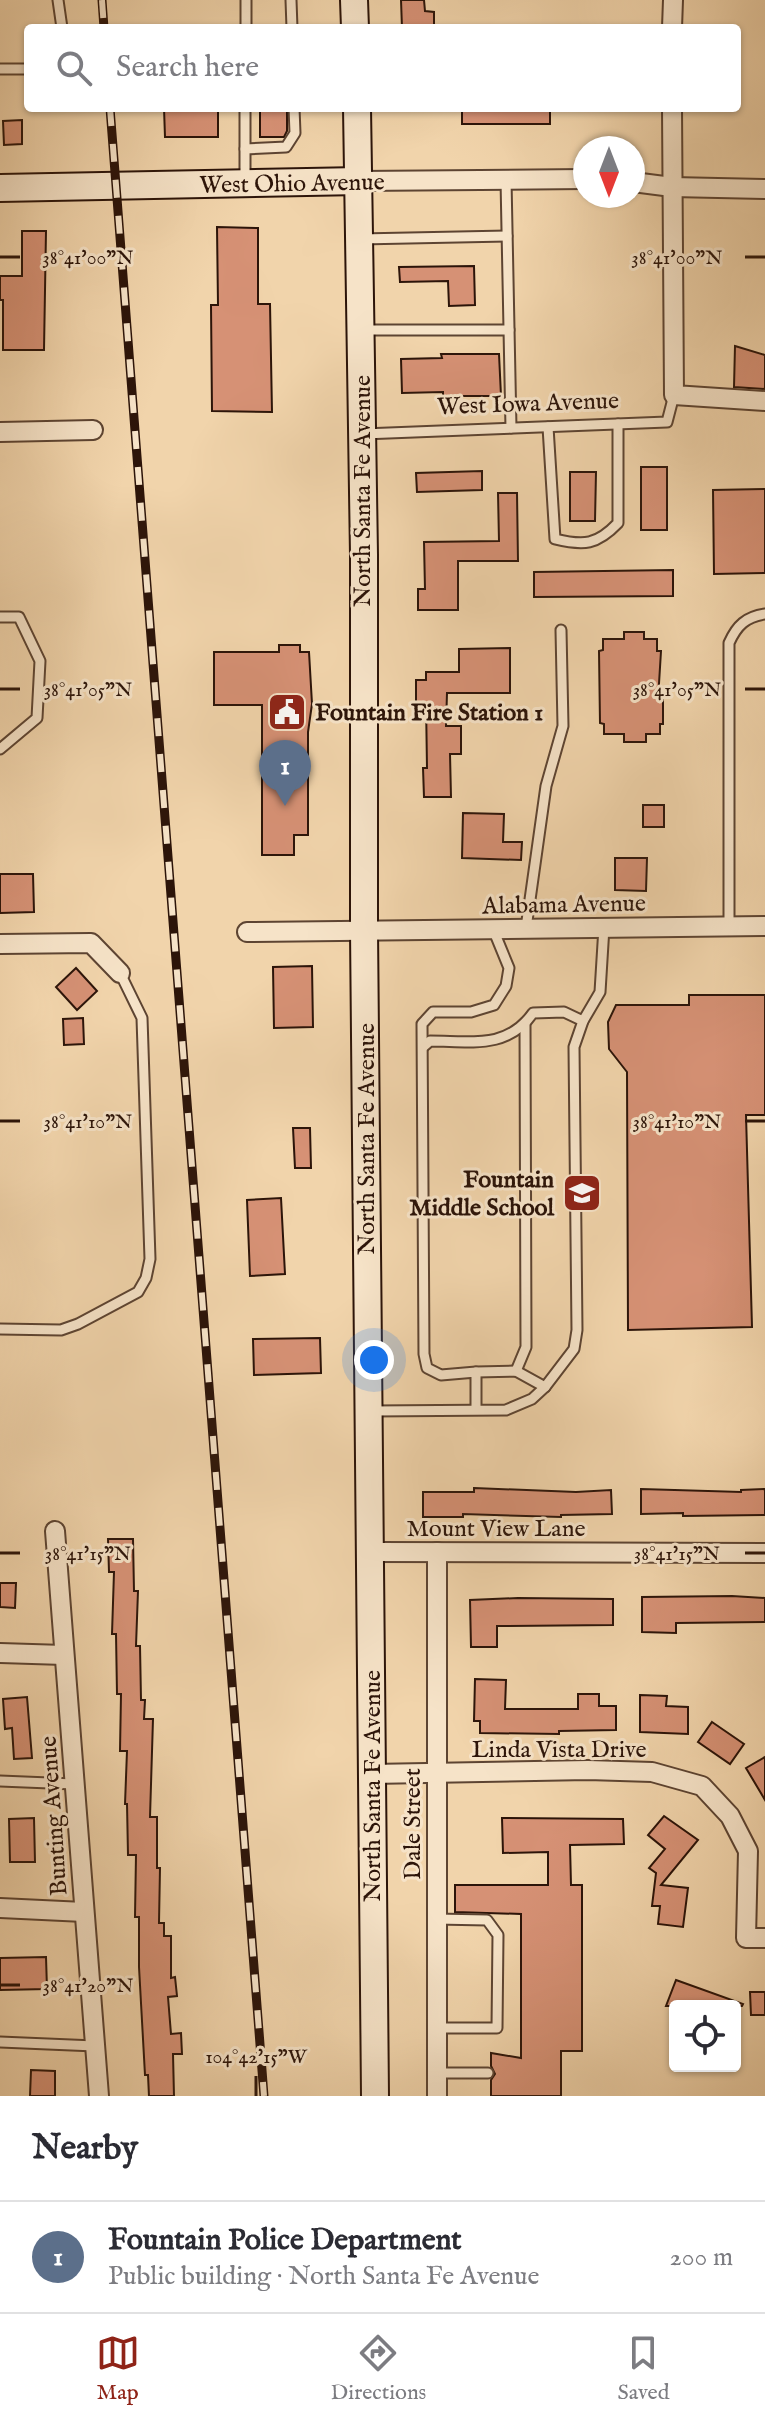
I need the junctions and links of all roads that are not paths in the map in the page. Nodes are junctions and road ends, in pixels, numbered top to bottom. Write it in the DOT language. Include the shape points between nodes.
graph roads {
  1 [pos="58,0"];
  2 [pos="246,0"];
  3 [pos="291,0"];
  4 [pos="354,0"];
  5 [pos="673,0"];
  6 [pos="61,24"];
  7 [pos="246,24"];
  8 [pos="292,24"];
  9 [pos="355,24"];
  10 [pos="672,24"];
  11 [pos="0,69"];
  12 [pos="24,69"];
  13 [pos="245,112"];
  14 [pos="294,112"];
  15 [pos="357,112"];
  16 [pos="672,112"];
  17 [pos="245,149"];
  18 [pos="573,179"];
  19 [pos="506,180"];
  20 [pos="360,181"];
  21 [pos="245,184"];
  22 [pos="645,184"];
  23 [pos="672,187"];
  24 [pos="0,188"];
  25 [pos="765,189"];
  26 [pos="507,236"];
  27 [pos="360,239"];
  28 [pos="361,330"];
  29 [pos="509,330"];
  30 [pos="674,395"];
  31 [pos="765,401"];
  32 [pos="618,424"];
  33 [pos="548,427"];
  34 [pos="511,428"];
  35 [pos="93,430"];
  36 [pos="0,432"];
  37 [pos="362,434"];
  38 [pos="765,614"];
  39 [pos="0,617"];
  40 [pos="561,630"];
  41 [pos="0,749"];
  42 [pos="729,926"];
  43 [pos="765,926"];
  44 [pos="604,927"];
  45 [pos="526,928"];
  46 [pos="493,929"];
  47 [pos="364,930"];
  48 [pos="247,932"];
  49 [pos="0,944"];
  50 [pos="120,973"];
  51 [pos="583,1021"];
  52 [pos="525,1024"];
  53 [pos="423,1047"];
  54 [pos="0,1329"];
  55 [pos="516,1371"];
  56 [pos="476,1372"];
  57 [pos="545,1387"];
  58 [pos="476,1409"];
  59 [pos="368,1411"];
  60 [pos="55,1531"];
  61 [pos="371,1552"];
  62 [pos="437,1552"];
  63 [pos="765,1553"];
  64 [pos="0,1653"];
  65 [pos="64,1655"];
  66 [pos="436,1773"];
  67 [pos="371,1774"];
  68 [pos="0,1781"];
  69 [pos="74,1784"];
  70 [pos="0,1908"];
  71 [pos="84,1912"];
  72 [pos="436,1919"];
  73 [pos="765,1938"];
  74 [pos="437,2028"];
  75 [pos="0,2042"];
  76 [pos="95,2046"];
  77 [pos="437,2073"];
  78 [pos="488,2073"];
  79 [pos="99,2096"];
  80 [pos="375,2096"];
  81 [pos="437,2096"];
  1 -- 6 [label="lane"];
  2 -- 7 [label="lane"];
  3 -- 8 [label="lane"];
  4 -- 9 [label="main road"];
  5 -- 10 [label="street"];
  11 -- 12 [label="lane"];
  13 -- 17 [label="lane"];
  14 -- 17 [label="lane" via="295,133 286,147"];
  15 -- 20 [label="main road, North Santa Fe Avenue"];
  16 -- 23 [label="street"];
  17 -- 21 [label="lane"];
  18 -- 19 [label="street, West Ohio Avenue"];
  19 -- 20 [label="street, West Ohio Avenue"];
  19 -- 26 [label="lane"];
  20 -- 21 [label="main road, West Ohio Avenue"];
  20 -- 27 [label="main road, North Santa Fe Avenue"];
  21 -- 24 [label="main road, West Ohio Avenue"];
  22 -- 23 [label="street"];
  23 -- 25 [label="street"];
  23 -- 30 [label="street"];
  26 -- 27 [label="lane"];
  26 -- 29 [label="lane"];
  27 -- 28 [label="main road, North Santa Fe Avenue"];
  28 -- 29 [label="lane"];
  28 -- 37 [label="main road, North Santa Fe Avenue"];
  29 -- 34 [label="lane"];
  30 -- 31 [label="street"];
  30 -- 32 [label="lane, West Iowa Avenue" via="667,422"];
  32 -- 33 [label="lane, West Iowa Avenue"];
  32 -- 33 [label="lane" via="618,523 604,538 574,544 555,539"];
  33 -- 34 [label="lane, West Iowa Avenue"];
  34 -- 37 [label="lane, West Iowa Avenue"];
  35 -- 36 [label="street"];
  37 -- 47 [label="main road, North Santa Fe Avenue"];
  38 -- 42 [label="lane" via="750,616 729,643"];
  39 -- 41 [label="lane" via="19,617 40,661 37,718"];
  40 -- 45 [label="lane" via="563,726 546,786"];
  42 -- 43 [label="street, Alabama Avenue"];
  42 -- 44 [label="street, Alabama Avenue"];
  44 -- 45 [label="street, Alabama Avenue"];
  44 -- 51 [label="lane" via="600,992"];
  45 -- 46 [label="street, Alabama Avenue"];
  46 -- 47 [label="street, Alabama Avenue"];
  46 -- 53 [label="lane" via="509,968 506,986 494,1005 471,1012 433,1012 422,1024"];
  47 -- 48 [label="street, Alabama Avenue"];
  47 -- 59 [label="main road, North Santa Fe Avenue"];
  49 -- 50 [label="street" via="91,943"];
  50 -- 54 [label="lane" via="142,1018 150,1259 146,1278 138,1292 61,1330"];
  51 -- 52 [label="lane" via="564,1012 533,1013"];
  51 -- 57 [label="lane" via="574,1047 577,1330 574,1349"];
  52 -- 53 [label="lane" via="490,1041 430,1041"];
  52 -- 55 [label="lane" via="526,1347"];
  53 -- 56 [label="lane" via="424,1354 427,1368 441,1375"];
  55 -- 56 [label="lane"];
  55 -- 57 [label="lane"];
  56 -- 58 [label="lane"];
  57 -- 58 [label="lane" via="506,1410"];
  58 -- 59 [label="lane"];
  59 -- 61 [label="main road, North Santa Fe Avenue"];
  60 -- 65 [label="street, Bunting Avenue"];
  61 -- 62 [label="street, Mount View Lane"];
  61 -- 67 [label="main road, North Santa Fe Avenue"];
  62 -- 63 [label="street, Mount View Lane"];
  62 -- 66 [label="street, Dale Street"];
  64 -- 65 [label="street"];
  65 -- 69 [label="street, Bunting Avenue"];
  66 -- 67 [label="street, Linda Vista Drive"];
  66 -- 72 [label="street, Dale Street"];
  66 -- 73 [label="street, Linda Vista Drive" via="652,1772 702,1786 730,1816 748,1851 746,1938"];
  67 -- 80 [label="main road, North Santa Fe Avenue"];
  68 -- 69 [label="lane"];
  69 -- 71 [label="street, Bunting Avenue"];
  70 -- 71 [label="street"];
  71 -- 76 [label="street, Bunting Avenue"];
  72 -- 74 [label="street, Dale Street"];
  72 -- 74 [label="lane" via="487,1920 498,1935 497,2028"];
  74 -- 77 [label="street, Dale Street"];
  75 -- 76 [label="lane"];
  76 -- 79 [label="street, Bunting Avenue"];
  77 -- 78 [label="lane"];
  77 -- 81 [label="street, Dale Street"];
}
